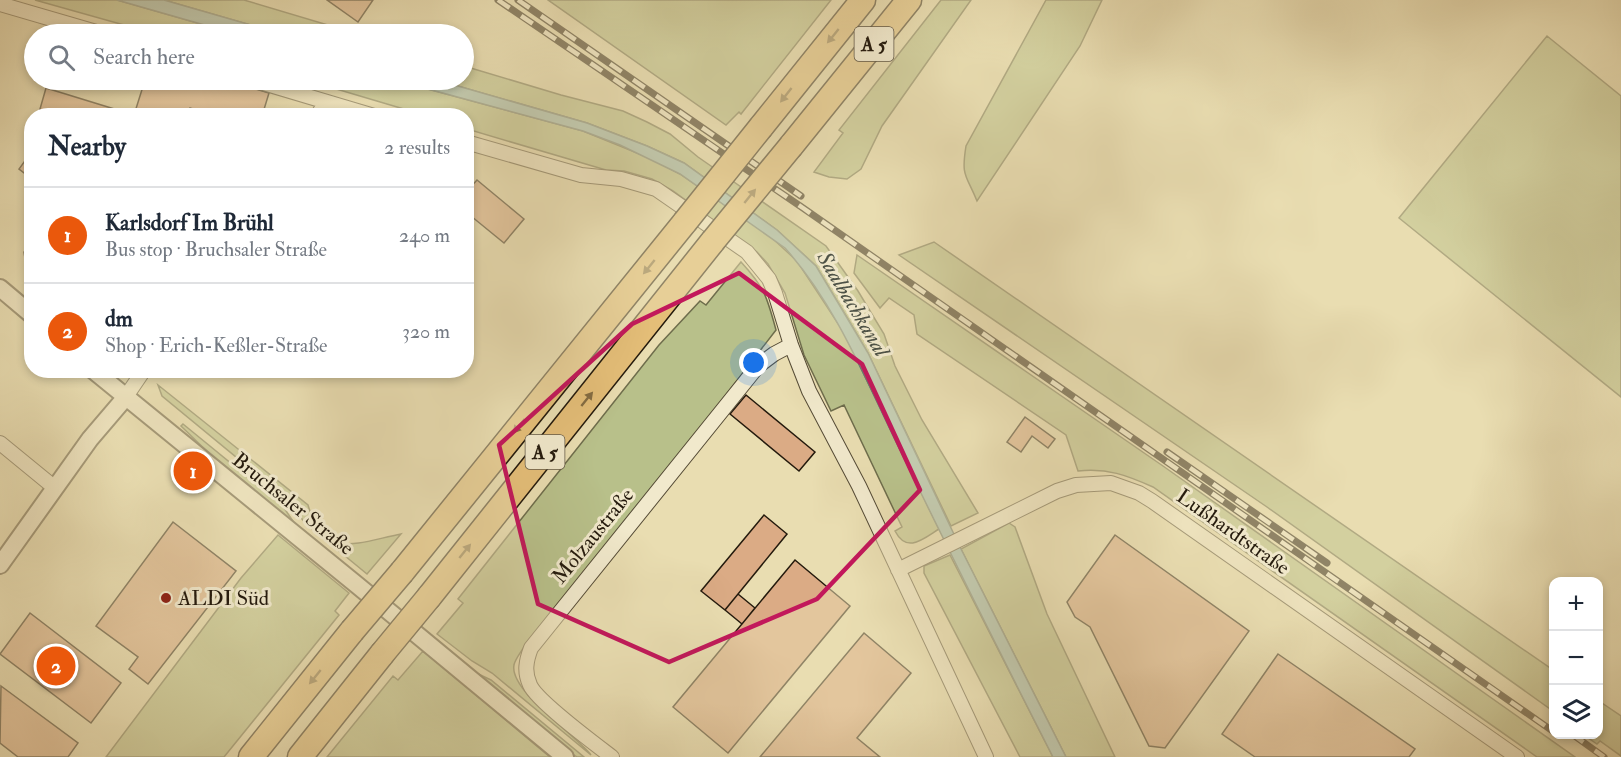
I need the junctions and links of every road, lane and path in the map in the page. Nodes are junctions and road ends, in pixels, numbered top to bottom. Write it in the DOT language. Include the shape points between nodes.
graph roads {
  1 [pos="862,0"];
  2 [pos="909,0"];
  3 [pos="0,4"];
  4 [pos="69,24"];
  5 [pos="286,90"];
  6 [pos="326,102"];
  7 [pos="322,108"];
  8 [pos="347,108"];
  9 [pos="474,144"];
  10 [pos="711,233"];
  11 [pos="0,288"];
  12 [pos="24,308"];
  13 [pos="791,345"];
  14 [pos="102,378"];
  15 [pos="139,378"];
  16 [pos="125,398"];
  17 [pos="0,443"];
  18 [pos="55,488"];
  19 [pos="0,565"];
  20 [pos="898,570"];
  21 [pos="251,757"];
  22 [pos="300,757"];
  23 [pos="565,757"];
  24 [pos="612,757"];
  25 [pos="986,757"];
  26 [pos="1517,757"];
  1 -- 21 [label="highway, A 5, one-way, bridge"];
  10 -- 2 [label="highway, A 5, one-way, bridge" via="791,146"];
  3 -- 4 [label="street"];
  5 -- 6 [label="street"];
  6 -- 7 [label="street"];
  6 -- 8 [label="street"];
  9 -- 10 [label="street" via="581,175 640,183 656,189"];
  10 -- 13 [label="street" via="747,252 769,279"];
  22 -- 10 [label="highway, A 5, one-way, bridge"];
  11 -- 12 [label="street"];
  13 -- 20 [label="street" via="809,391"];
  13 -- 24 [label="street, Molzaustraße" via="758,366 531,648 526,672 534,693"];
  14 -- 16 [label="street, Bruchsaler Straße"];
  15 -- 16 [label="street"];
  16 -- 18 [label="street"];
  16 -- 23 [label="street, Bruchsaler Straße"];
  17 -- 18 [label="street"];
  18 -- 19 [label="street"];
  20 -- 25 [label="street"];
  20 -- 26 [label="street, Lußhardtstraße" via="1057,491 1089,483 1123,486 1152,501"];
}
